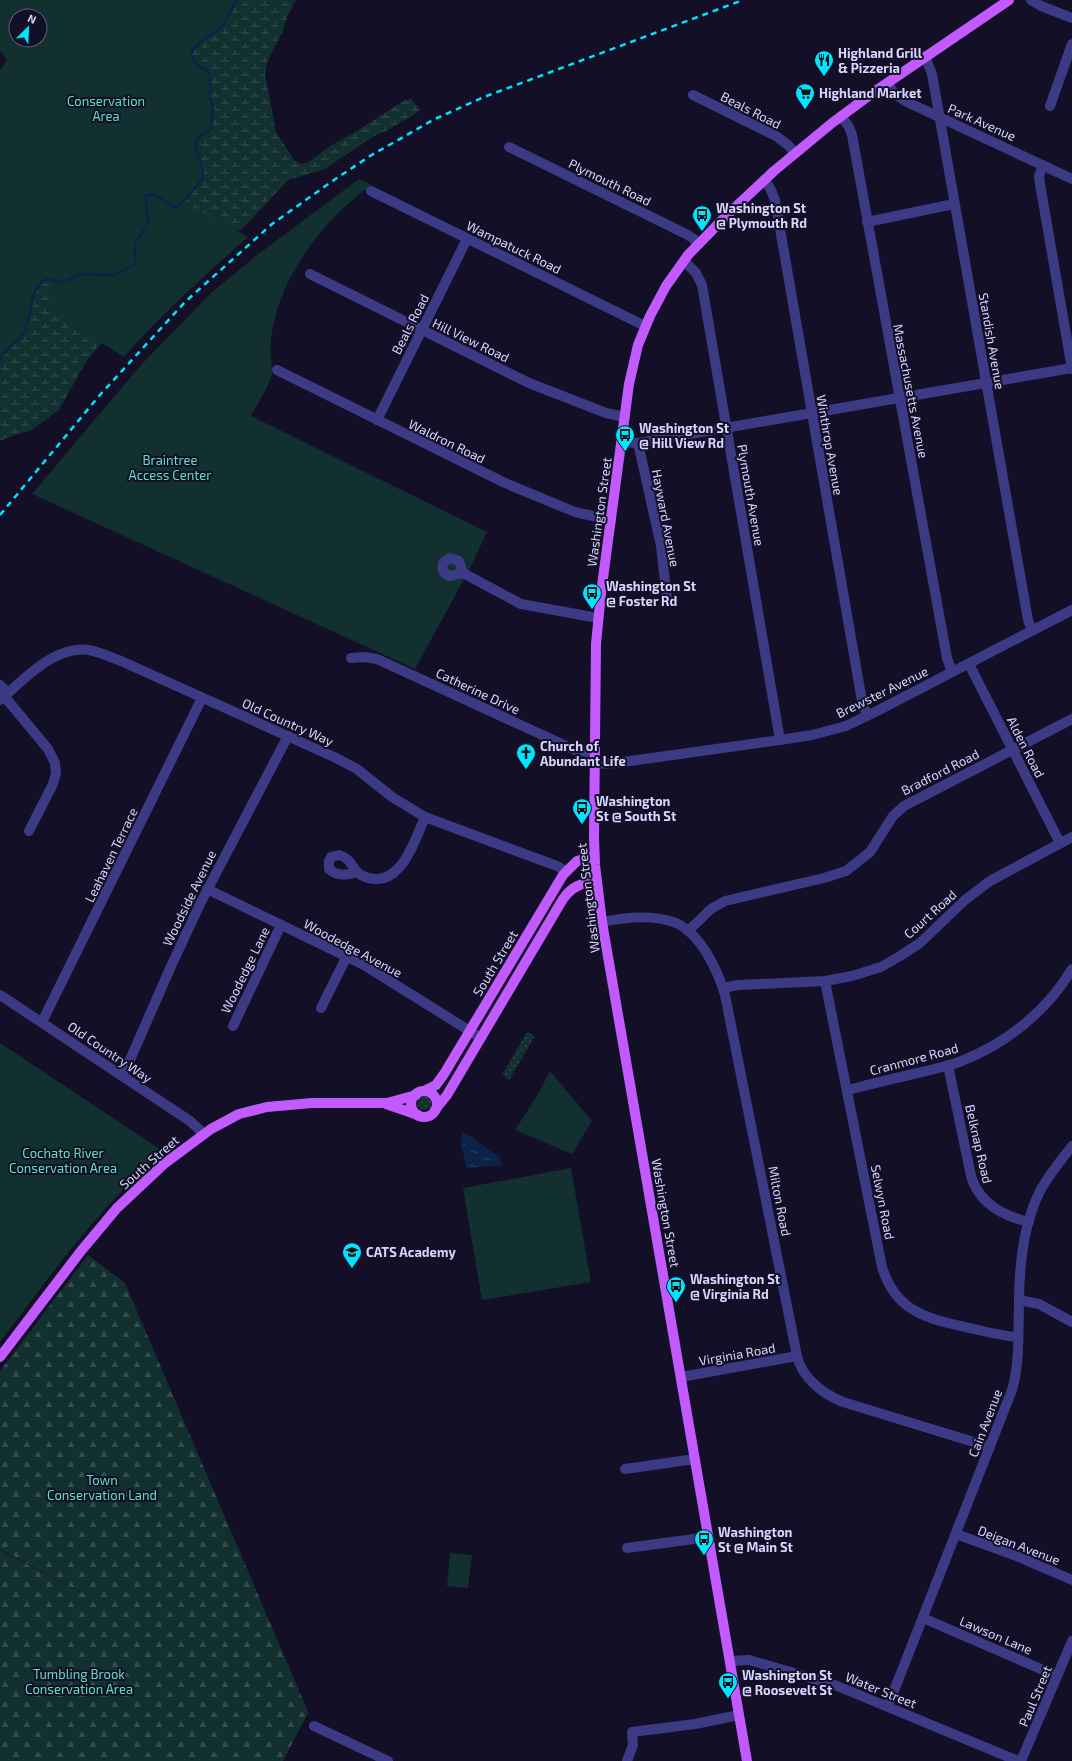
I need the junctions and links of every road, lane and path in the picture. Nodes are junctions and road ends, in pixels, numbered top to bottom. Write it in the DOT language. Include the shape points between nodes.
graph roads {
  1 [pos="1009,0"];
  2 [pos="1031,0"];
  3 [pos="1072,18"];
  4 [pos="1072,44"];
  5 [pos="925,56"];
  6 [pos="887,83"];
  7 [pos="692,95"];
  8 [pos="1050,106"];
  9 [pos="842,116"];
  10 [pos="940,117"];
  11 [pos="509,147"];
  12 [pos="795,153"];
  13 [pos="1043,165"];
  14 [pos="1072,178"];
  15 [pos="764,180"];
  16 [pos="371,191"];
  17 [pos="954,204"];
  18 [pos="867,222"];
  19 [pos="467,239"];
  20 [pos="699,244"];
  21 [pos="684,261"];
  22 [pos="310,274"];
  23 [pos="645,326"];
  24 [pos="422,330"];
  25 [pos="1072,368"];
  26 [pos="277,370"];
  27 [pos="986,383"];
  28 [pos="899,398"];
  29 [pos="811,413"];
  30 [pos="624,417"];
  31 [pos="377,420"];
  32 [pos="726,428"];
  33 [pos="621,442"];
  34 [pos="638,443"];
  35 [pos="611,520"];
  36 [pos="463,573"];
  37 [pos="667,599"];
  38 [pos="1072,610"];
  39 [pos="598,618"];
  40 [pos="1032,631"];
  41 [pos="351,658"];
  42 [pos="969,664"];
  43 [pos="952,672"];
  44 [pos="0,684"];
  45 [pos="4,697"];
  46 [pos="202,698"];
  47 [pos="867,716"];
  48 [pos="1072,719"];
  49 [pos="288,736"];
  50 [pos="780,740"];
  51 [pos="1012,750"];
  52 [pos="594,753"];
  53 [pos="594,764"];
  54 [pos="425,818"];
  55 [pos="29,831"];
  56 [pos="1072,837"];
  57 [pos="1060,843"];
  58 [pos="594,856"];
  59 [pos="566,871"];
  60 [pos="357,872"];
  61 [pos="597,881"];
  62 [pos="207,889"];
  63 [pos="602,922"];
  64 [pos="281,925"];
  65 [pos="688,931"];
  66 [pos="347,956"];
  67 [pos="1072,969"];
  68 [pos="825,981"];
  69 [pos="723,988"];
  70 [pos="0,995"];
  71 [pos="321,1008"];
  72 [pos="42,1022"];
  73 [pos="233,1026"];
  74 [pos="469,1032"];
  75 [pos="481,1038"];
  76 [pos="948,1065"];
  77 [pos="121,1075"];
  78 [pos="848,1090"];
  79 [pos="420,1093"];
  80 [pos="380,1103"];
  81 [pos="435,1110"];
  82 [pos="418,1115"];
  83 [pos="204,1134"];
  84 [pos="1072,1146"];
  85 [pos="1029,1222"];
  86 [pos="1019,1300"];
  87 [pos="1072,1322"];
  88 [pos="1018,1337"];
  89 [pos="797,1356"];
  90 [pos="0,1357"];
  91 [pos="681,1377"];
  92 [pos="990,1447"];
  93 [pos="696,1459"];
  94 [pos="625,1469"];
  95 [pos="956,1534"];
  96 [pos="709,1537"];
  97 [pos="627,1548"];
  98 [pos="1072,1580"];
  99 [pos="923,1618"];
  100 [pos="1072,1641"];
  101 [pos="730,1662"];
  102 [pos="1057,1676"];
  103 [pos="888,1706"];
  104 [pos="739,1715"];
  105 [pos="314,1726"];
  106 [pos="628,1758"];
  107 [pos="388,1761"];
  108 [pos="747,1761"];
  109 [pos="1019,1761"];
  1 -- 5 [label="main road, Washington Street"];
  2 -- 3 [label="street"];
  4 -- 8 [label="street"];
  5 -- 6 [label="main road, Washington Street"];
  5 -- 10 [label="street, Standish Avenue" via="932,74"];
  6 -- 9 [label="main road, Washington Street"];
  6 -- 10 [label="street, Park Avenue" via="902,99"];
  7 -- 12 [label="street, Beals Road" via="771,133"];
  9 -- 12 [label="main road, Washington Street"];
  9 -- 18 [label="street, Massachusetts Avenue" via="852,135"];
  10 -- 13 [label="street, Park Avenue"];
  10 -- 17 [label="street, Standish Avenue"];
  11 -- 20 [label="street, Plymouth Road" via="688,235"];
  12 -- 15 [label="main road, Washington Street"];
  13 -- 14 [label="street, Park Avenue"];
  13 -- 25 [label="street" via="1040,184"];
  15 -- 20 [label="main road, Washington Street"];
  15 -- 29 [label="street, Winthrop Avenue" via="774,200"];
  16 -- 19 [label="street, Wampatuck Road"];
  17 -- 18 [label="street"];
  17 -- 27 [label="street, Standish Avenue"];
  18 -- 28 [label="street, Massachusetts Avenue"];
  19 -- 23 [label="street, Wampatuck Road"];
  19 -- 24 [label="street, Beals Road"];
  20 -- 21 [label="main road, Washington Street"];
  21 -- 23 [label="main road, Washington Street" via="659,297"];
  21 -- 32 [label="street, Plymouth Avenue" via="696,273 702,285"];
  22 -- 24 [label="street, Hill View Road"];
  23 -- 30 [label="main road, Washington Street" via="633,363"];
  24 -- 30 [label="street, Hill View Road" via="537,386 606,413"];
  24 -- 31 [label="street, Beals Road"];
  25 -- 27 [label="street"];
  26 -- 31 [label="street, Waldron Road"];
  27 -- 28 [label="street"];
  27 -- 40 [label="street, Standish Avenue"];
  28 -- 29 [label="street"];
  28 -- 43 [label="street, Massachusetts Avenue" via="947,658"];
  29 -- 32 [label="street"];
  29 -- 47 [label="street, Winthrop Avenue" via="862,701"];
  30 -- 33 [label="main road, Washington Street"];
  31 -- 35 [label="street, Waldron Road" via="533,496 575,512"];
  32 -- 34 [label="street"];
  32 -- 50 [label="street, Plymouth Avenue"];
  33 -- 34 [label="street"];
  33 -- 35 [label="main road, Washington Street"];
  34 -- 37 [label="street, Hayward Avenue" via="661,546"];
  35 -- 39 [label="main road, Washington Street"];
  36 -- 39 [label="street" via="521,604"];
  38 -- 40 [label="street, Brewster Avenue"];
  39 -- 52 [label="main road, Washington Street"];
  40 -- 42 [label="street, Brewster Avenue"];
  41 -- 52 [label="street, Catherine Drive" via="377,659 575,750"];
  42 -- 43 [label="street, Brewster Avenue"];
  42 -- 51 [label="street, Alden Road"];
  43 -- 47 [label="street, Brewster Avenue"];
  44 -- 45 [label="street"];
  45 -- 46 [label="street, Old Country Way" via="56,656 84,650 121,661"];
  45 -- 55 [label="street" via="48,749 55,763 53,784"];
  46 -- 49 [label="street, Old Country Way"];
  46 -- 72 [label="street, Leahaven Terrace"];
  47 -- 50 [label="street, Brewster Avenue" via="837,729"];
  48 -- 51 [label="street, Bradford Road"];
  49 -- 54 [label="street, Old Country Way" via="357,770"];
  49 -- 62 [label="street, Woodside Avenue"];
  50 -- 53 [label="street, Brewster Avenue"];
  51 -- 57 [label="street, Alden Road"];
  51 -- 65 [label="street, Bradford Road" via="904,806 893,816 870,852 846,870 824,878 725,900 711,909"];
  52 -- 53 [label="main road, Washington Street"];
  53 -- 58 [label="main road, Washington Street"];
  54 -- 59 [label="street, Old Country Way"];
  54 -- 60 [label="street" via="411,851 398,870 378,878 369,878"];
  56 -- 57 [label="street, Court Road"];
  57 -- 68 [label="street, Court Road" via="983,885 925,938 900,956 867,972"];
  58 -- 59 [label="main road, South Street" via="577,861"];
  58 -- 61 [label="main road, Washington Street"];
  59 -- 74 [label="main road, South Street"];
  61 -- 63 [label="main road, Washington Street"];
  61 -- 75 [label="main road, South Street" via="577,885 566,895"];
  62 -- 64 [label="street, Woodedge Avenue"];
  62 -- 77 [label="street, Woodside Avenue"];
  63 -- 65 [label="street, Milton Road" via="626,918 652,918 672,922"];
  63 -- 91 [label="main road, Washington Street"];
  64 -- 66 [label="street, Woodedge Avenue"];
  64 -- 73 [label="street, Woodedge Lane"];
  65 -- 69 [label="street, Milton Road" via="706,953"];
  66 -- 71 [label="street"];
  66 -- 74 [label="street, Woodedge Avenue"];
  67 -- 76 [label="street, Cranmore Road" via="1045,1005 1021,1028 983,1051"];
  68 -- 69 [label="street, Court Road" via="744,984"];
  68 -- 78 [label="street, Selwyn Road"];
  69 -- 89 [label="street, Milton Road"];
  70 -- 72 [label="street, Old Country Way"];
  72 -- 77 [label="street, Old Country Way"];
  74 -- 75 [label="street, Woodedge Avenue"];
  74 -- 79 [label="main road, South Street" via="439,1082"];
  75 -- 81 [label="main road, South Street" via="444,1100"];
  76 -- 78 [label="street, Cranmore Road"];
  76 -- 85 [label="street, Belknap Road" via="971,1176 977,1191 983,1200 994,1208"];
  77 -- 83 [label="street, Old Country Way" via="190,1121"];
  78 -- 88 [label="street, Selwyn Road" via="882,1267 893,1290 906,1306 925,1317 1003,1336"];
  79 -- 80 [label="main road, South Street"];
  79 -- 81 [label="main road" via="431,1093 437,1104"];
  79 -- 82 [label="main road" via="412,1100 414,1111"];
  80 -- 82 [label="main road, South Street"];
  80 -- 83 [label="main road, South Street" via="312,1103 267,1107 240,1114"];
  81 -- 82 [label="main road" via="426,1116"];
  83 -- 90 [label="main road, South Street" via="161,1167 117,1208 84,1246"];
  84 -- 85 [label="street, Cain Avenue" via="1044,1185"];
  85 -- 86 [label="street, Cain Avenue" via="1021,1264"];
  86 -- 87 [label="street" via="1039,1304"];
  86 -- 88 [label="street, Cain Avenue"];
  88 -- 92 [label="street, Cain Avenue" via="1014,1383"];
  89 -- 91 [label="street, Virginia Road"];
  89 -- 92 [label="street, Milton Road" via="810,1380 836,1400"];
  91 -- 93 [label="main road, Washington Street"];
  92 -- 95 [label="street, Cain Avenue"];
  93 -- 94 [label="street"];
  93 -- 96 [label="main road, Washington Street"];
  95 -- 98 [label="street, Deigan Avenue"];
  95 -- 99 [label="street, Cain Avenue"];
  96 -- 97 [label="street"];
  96 -- 101 [label="main road, Washington Street"];
  99 -- 102 [label="street, Lawson Lane"];
  99 -- 103 [label="street, Cain Avenue"];
  100 -- 102 [label="street, Paul Street"];
  101 -- 103 [label="street, Water Street" via="754,1662 835,1686"];
  101 -- 104 [label="main road, Washington Street"];
  102 -- 109 [label="street, Paul Street"];
  103 -- 109 [label="street, Water Street"];
  104 -- 106 [label="street" via="632,1732 633,1744"];
  104 -- 108 [label="main road, Washington Street"];
  105 -- 107 [label="street"];
}
